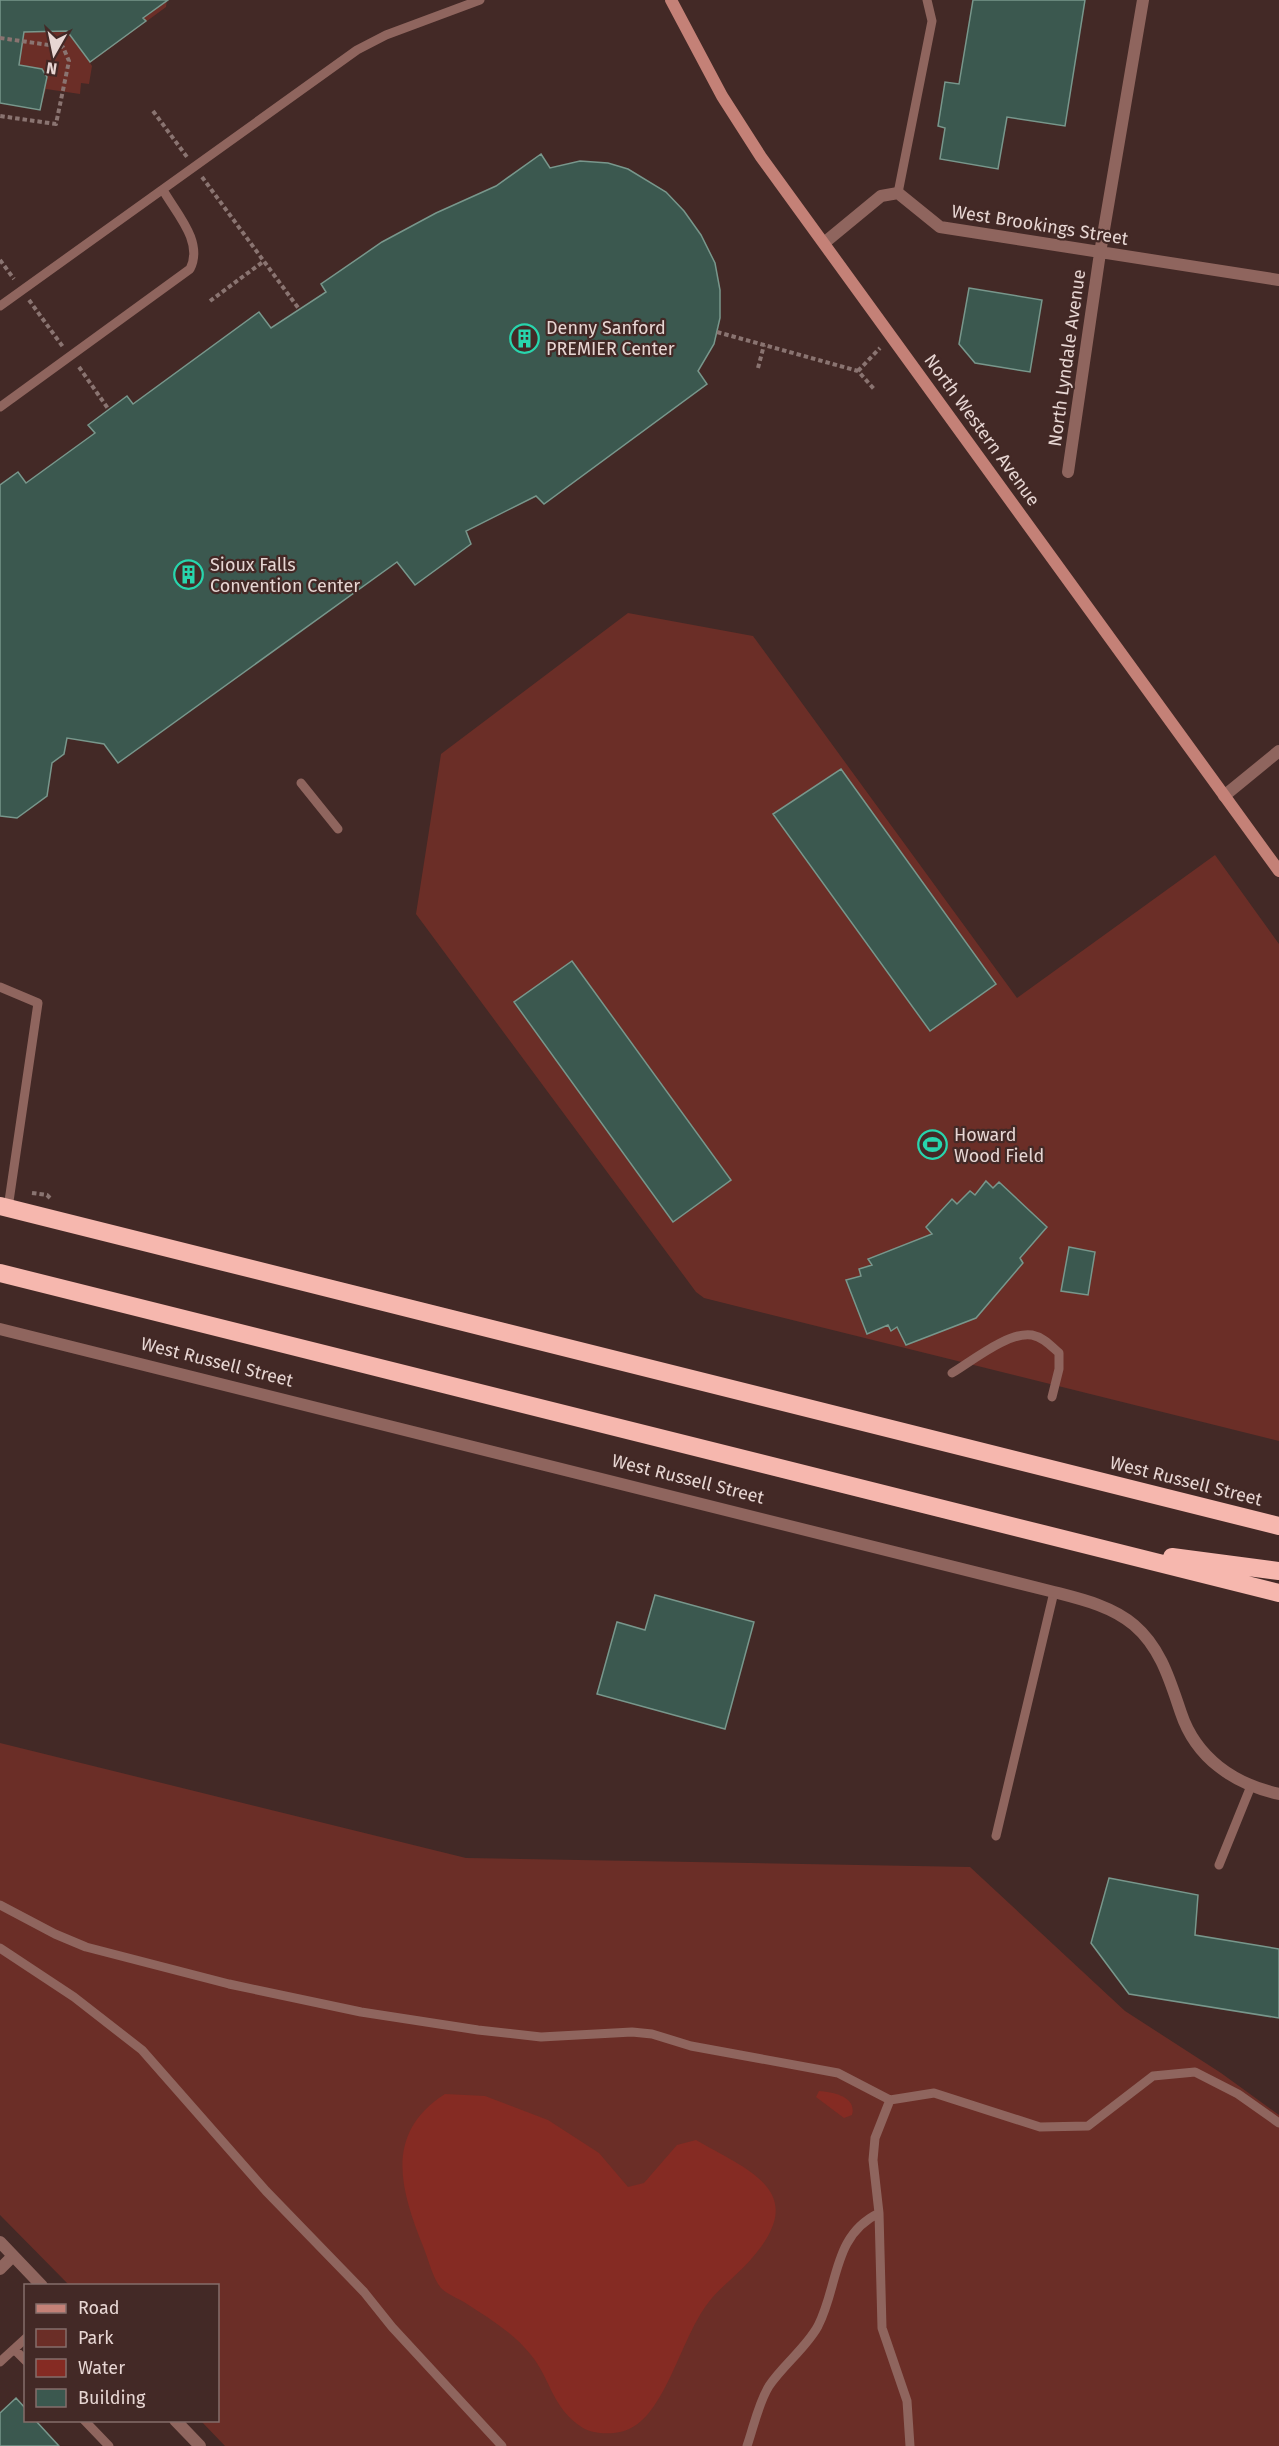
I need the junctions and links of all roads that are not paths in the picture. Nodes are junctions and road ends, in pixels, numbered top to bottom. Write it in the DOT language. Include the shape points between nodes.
graph roads {
  1 [pos="480,0"];
  2 [pos="671,0"];
  3 [pos="927,0"];
  4 [pos="1143,0"];
  5 [pos="163,190"];
  6 [pos="898,193"];
  7 [pos="824,243"];
  8 [pos="1100,253"];
  9 [pos="1279,280"];
  10 [pos="0,306"];
  11 [pos="0,407"];
  12 [pos="1068,472"];
  13 [pos="1279,751"];
  14 [pos="301,783"];
  15 [pos="1224,796"];
  16 [pos="338,829"];
  17 [pos="1279,871"];
  18 [pos="0,987"];
  19 [pos="4,1208"];
  20 [pos="0,1273"];
  21 [pos="1,1333"];
  22 [pos="952,1373"];
  23 [pos="1052,1397"];
  24 [pos="1205,1508"];
  25 [pos="1279,1520"];
  26 [pos="1279,1526"];
  27 [pos="1105,1550"];
  28 [pos="1279,1571"];
  29 [pos="1054,1592"];
  30 [pos="1279,1593"];
  31 [pos="1251,1786"];
  32 [pos="1279,1794"];
  33 [pos="996,1836"];
  34 [pos="1219,1864"];
  35 [pos="0,1905"];
  36 [pos="0,1948"];
  37 [pos="890,2100"];
  38 [pos="1279,2122"];
  39 [pos="879,2213"];
  40 [pos="0,2242"];
  41 [pos="13,2256"];
  42 [pos="0,2270"];
  43 [pos="40,2284"];
  44 [pos="24,2340"];
  45 [pos="14,2349"];
  46 [pos="24,2359"];
  47 [pos="0,2362"];
  48 [pos="85,2422"];
  49 [pos="176,2422"];
  50 [pos="110,2446"];
  51 [pos="200,2446"];
  52 [pos="502,2446"];
  53 [pos="747,2446"];
  54 [pos="910,2446"];
  1 -- 5 [label="lane" via="357,50"];
  2 -- 7 [label="street, North Western Avenue" via="722,96"];
  3 -- 6 [label="lane" via="932,21"];
  4 -- 8 [label="street, North Lyndale Avenue"];
  5 -- 10 [label="lane"];
  5 -- 11 [label="lane" via="195,246 190,269"];
  6 -- 7 [label="street" via="881,196"];
  6 -- 8 [label="street, West Brookings Street" via="940,227"];
  7 -- 15 [label="street, North Western Avenue"];
  8 -- 9 [label="street, West Brookings Street"];
  8 -- 12 [label="street, North Lyndale Avenue"];
  13 -- 15 [label="street"];
  14 -- 16 [label="lane"];
  15 -- 17 [label="street, North Western Avenue"];
  18 -- 19 [label="lane" via="38,1003"];
  19 -- 24 [label="highway, West Russell Street"];
  20 -- 27 [label="highway, West Russell Street"];
  21 -- 29 [label="street, West Russell Street"];
  22 -- 23 [label="lane" via="1012,1337 1032,1335 1059,1353"];
  24 -- 25 [label="highway"];
  24 -- 26 [label="highway, West Russell Street"];
  27 -- 28 [label="highway"];
  27 -- 30 [label="highway, West Russell Street"];
  29 -- 31 [label="street, West Russell Street" via="1109,1609 1133,1624 1163,1663 1194,1740 1221,1769"];
  29 -- 33 [label="lane"];
  31 -- 32 [label="street, West Russell Street"];
  31 -- 34 [label="lane"];
  35 -- 37 [label="lane" via="86,1947 229,1984 361,2012 478,2030 541,2037 652,2034 690,2046 838,2073"];
  36 -- 52 [label="lane" via="74,1997 142,2050 266,2191 364,2292"];
  37 -- 38 [label="lane" via="934,2093 1040,2127 1088,2126 1153,2076 1195,2072 1238,2094"];
  37 -- 39 [label="lane" via="875,2138 873,2160"];
  39 -- 53 [label="lane" via="861,2222 850,2236 818,2327 770,2386"];
  39 -- 54 [label="lane" via="882,2328 907,2401"];
  40 -- 41 [label="street"];
  41 -- 42 [label="street"];
  41 -- 43 [label="street"];
  44 -- 45 [label="lane"];
  45 -- 46 [label="lane"];
  45 -- 47 [label="lane"];
  48 -- 50 [label="lane"];
  49 -- 51 [label="street"];
}
